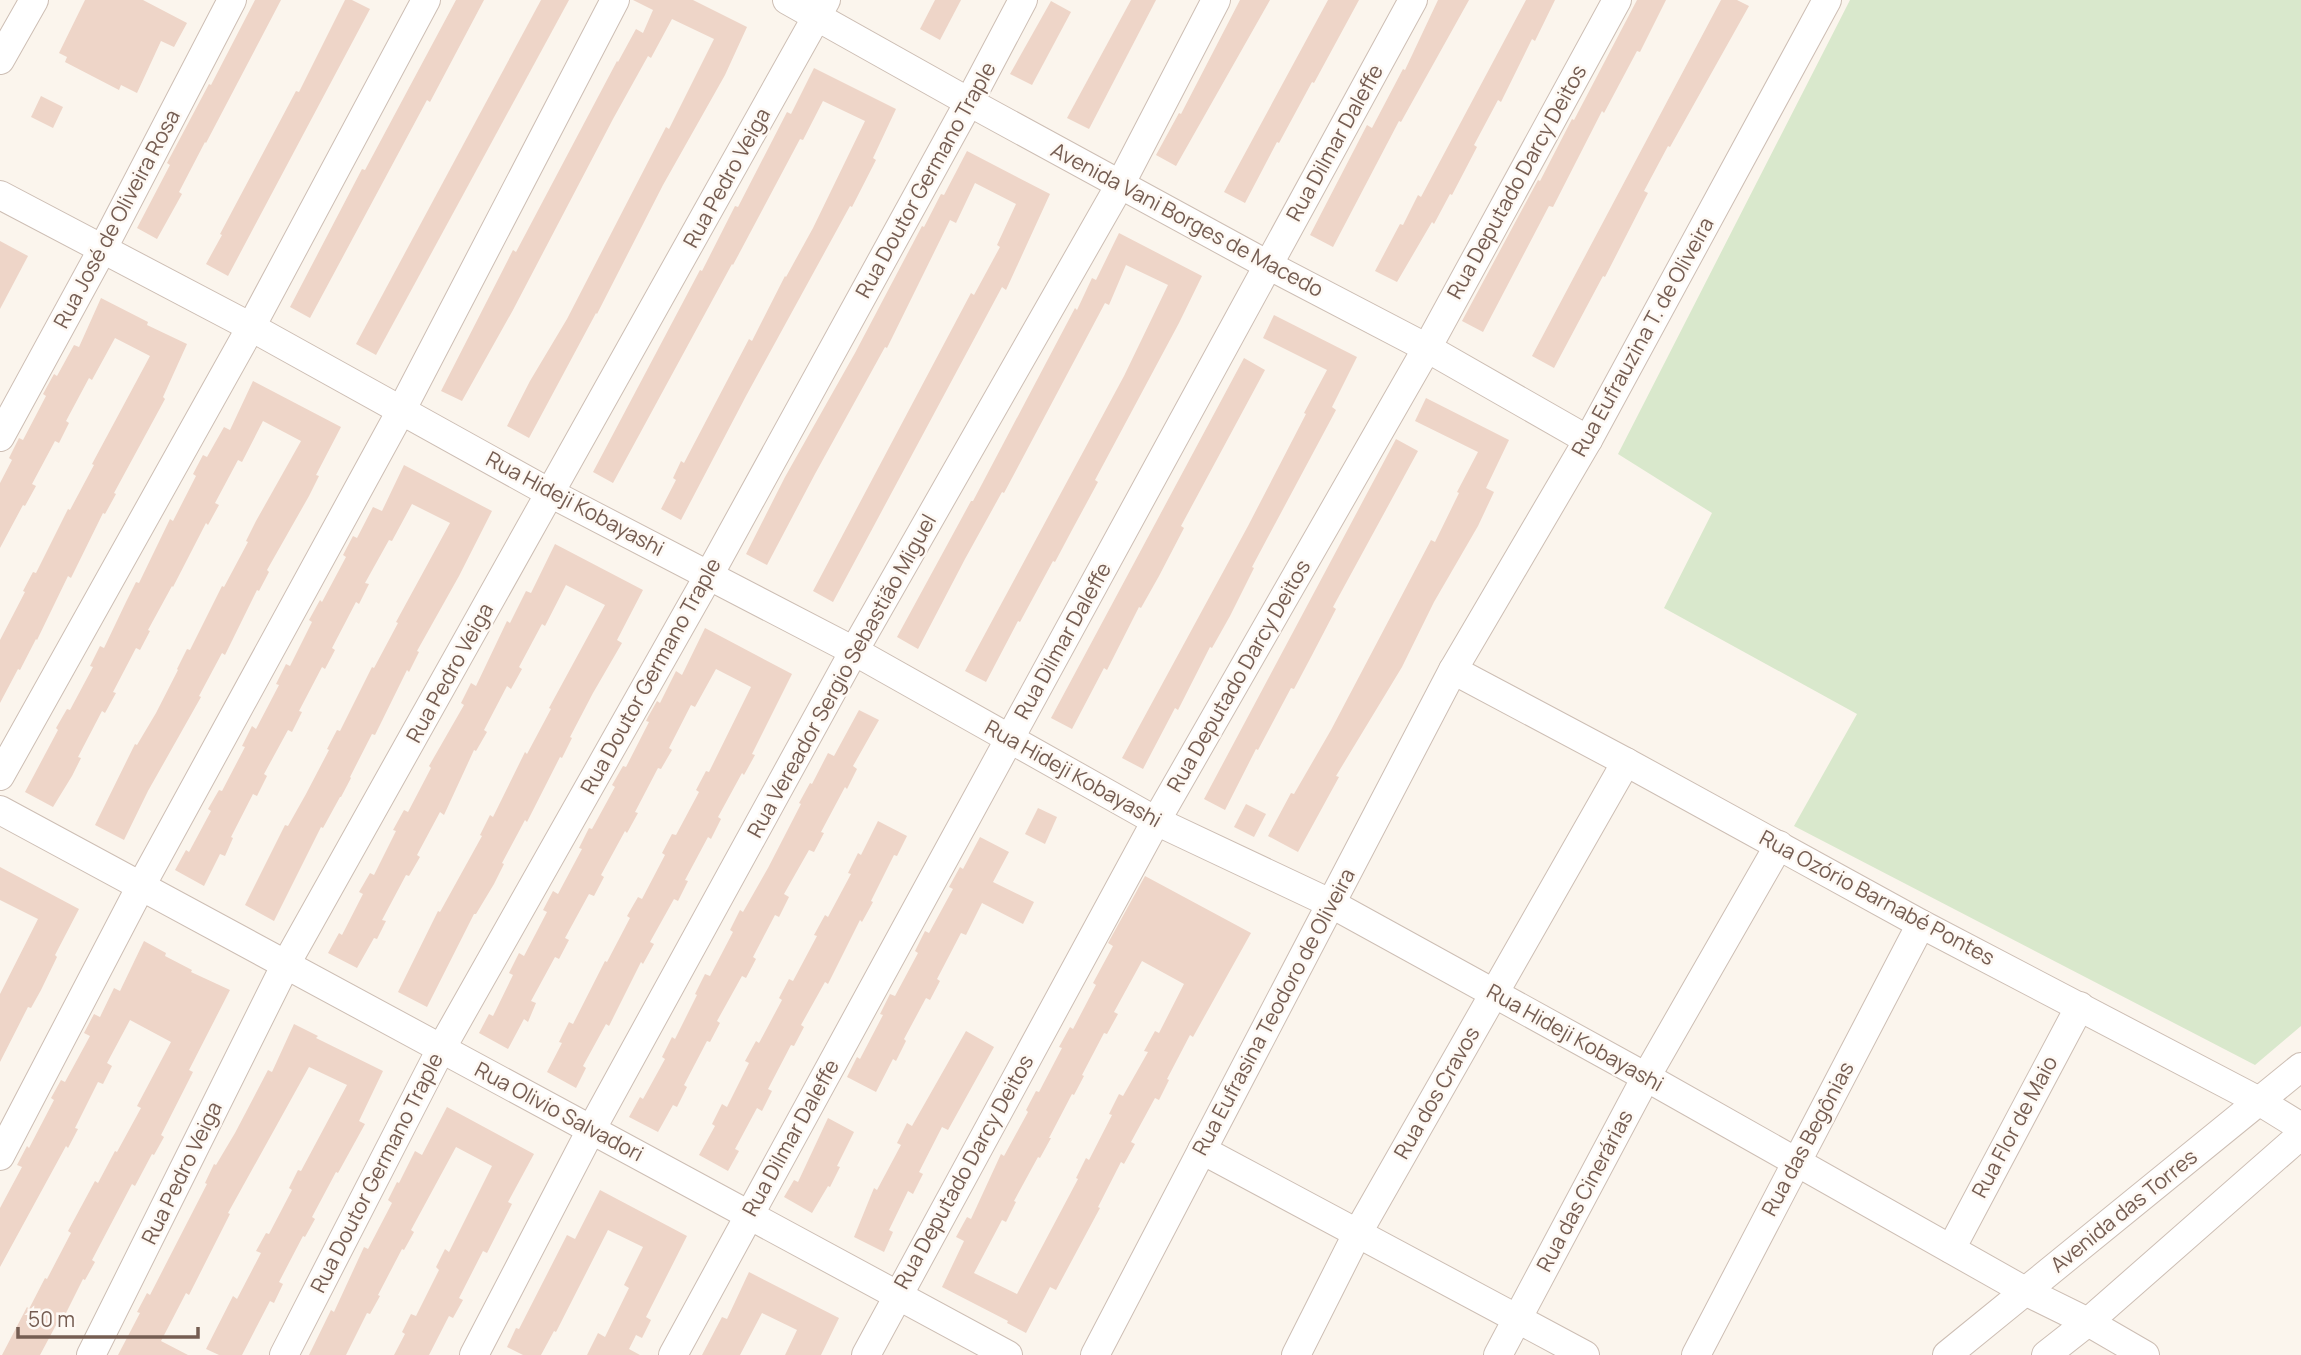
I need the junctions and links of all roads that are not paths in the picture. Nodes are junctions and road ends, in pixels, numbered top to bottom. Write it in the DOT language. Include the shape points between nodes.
graph roads {
  1 [pos="34,0"];
  2 [pos="232,0"];
  3 [pos="426,0"];
  4 [pos="615,0"];
  5 [pos="787,0"];
  6 [pos="1023,0"];
  7 [pos="1216,0"];
  8 [pos="1413,0"];
  9 [pos="1617,0"];
  10 [pos="1827,0"];
  11 [pos="822,8"];
  12 [pos="0,60"];
  13 [pos="969,102"];
  14 [pos="1121,183"];
  15 [pos="0,195"];
  16 [pos="102,250"];
  17 [pos="1268,265"];
  18 [pos="251,327"];
  19 [pos="1427,348"];
  20 [pos="402,409"];
  21 [pos="0,437"];
  22 [pos="1588,439"];
  23 [pos="550,493"];
  24 [pos="709,575"];
  25 [pos="854,651"];
  26 [pos="1452,670"];
  27 [pos="1009,739"];
  28 [pos="1626,762"];
  29 [pos="0,776"];
  30 [pos="0,810"];
  31 [pos="1156,821"];
  32 [pos="1779,845"];
  33 [pos="141,886"];
  34 [pos="1331,903"];
  35 [pos="1921,924"];
  36 [pos="286,964"];
  37 [pos="1494,994"];
  38 [pos="2080,1006"];
  39 [pos="441,1049"];
  40 [pos="2301,1067"];
  41 [pos="1646,1077"];
  42 [pos="2259,1101"];
  43 [pos="2301,1127"];
  44 [pos="591,1130"];
  45 [pos="2301,1135"];
  46 [pos="1202,1150"];
  47 [pos="0,1156"];
  48 [pos="1796,1162"];
  49 [pos="748,1215"];
  50 [pos="1357,1234"];
  51 [pos="1951,1249"];
  52 [pos="2025,1291"];
  53 [pos="897,1295"];
  54 [pos="1517,1318"];
  55 [pos="2088,1322"];
  56 [pos="92,1355"];
  57 [pos="284,1355"];
  58 [pos="474,1355"];
  59 [pos="673,1355"];
  60 [pos="866,1355"];
  61 [pos="1007,1355"];
  62 [pos="1095,1355"];
  63 [pos="1296,1355"];
  64 [pos="1498,1355"];
  65 [pos="1585,1355"];
  66 [pos="1696,1355"];
  67 [pos="1947,1355"];
  68 [pos="2046,1355"];
  69 [pos="2145,1355"];
  1 -- 12 [label="street"];
  2 -- 16 [label="street, Rua José de Oliveira Rosa"];
  3 -- 18 [label="street"];
  4 -- 20 [label="street"];
  5 -- 11 [label="street, Avenida Vani Borges de Macedo"];
  6 -- 13 [label="street, Rua Doutor Germano Traple"];
  7 -- 14 [label="street, Rua Vereador Sergio Sebastião Miguel"];
  8 -- 17 [label="street, Rua Dilmar Daleffe"];
  9 -- 19 [label="street, Rua Deputado Darcy Deitos"];
  10 -- 22 [label="street, Rua Eufrauzina T. de Oliveira"];
  11 -- 13 [label="street, Avenida Vani Borges de Macedo"];
  11 -- 23 [label="street, Rua Pedro Veiga"];
  13 -- 14 [label="street, Avenida Vani Borges de Macedo"];
  13 -- 24 [label="street, Rua Doutor Germano Traple"];
  14 -- 17 [label="street, Avenida Vani Borges de Macedo"];
  14 -- 25 [label="street, Rua Vereador Sergio Sebastião Miguel"];
  15 -- 16 [label="street, Rua Hideji Kobayashi"];
  16 -- 18 [label="street, Rua Hideji Kobayashi"];
  16 -- 21 [label="street, Rua José de Oliveira Rosa"];
  17 -- 19 [label="street, Avenida Vani Borges de Macedo"];
  17 -- 27 [label="street, Rua Dilmar Daleffe"];
  18 -- 20 [label="street, Rua Hideji Kobayashi"];
  18 -- 29 [label="street"];
  19 -- 22 [label="street, Avenida Vani Borges de Macedo"];
  19 -- 31 [label="street, Rua Deputado Darcy Deitos"];
  20 -- 23 [label="street, Rua Hideji Kobayashi"];
  20 -- 33 [label="street"];
  22 -- 26 [label="street, Rua Eufrauzina T. de Oliveira"];
  23 -- 24 [label="street, Rua Hideji Kobayashi"];
  23 -- 36 [label="street, Rua Pedro Veiga"];
  24 -- 25 [label="street, Rua Hideji Kobayashi"];
  24 -- 39 [label="street, Rua Doutor Germano Traple"];
  25 -- 27 [label="street, Rua Hideji Kobayashi"];
  25 -- 44 [label="street, Rua Vereador Sergio Sebastião Miguel"];
  26 -- 28 [label="street, Rua Ozório Barnabé Pontes"];
  26 -- 34 [label="street, Rua Eufrasina Teodoro de Oliveira"];
  27 -- 31 [label="street, Rua Hideji Kobayashi"];
  27 -- 49 [label="street, Rua Dilmar Daleffe"];
  28 -- 32 [label="street, Rua Ozório Barnabé Pontes"];
  28 -- 37 [label="street, Rua dos Cravos"];
  30 -- 33 [label="street, Rua Olivio Salvadori"];
  31 -- 34 [label="street, Rua Hideji Kobayashi"];
  31 -- 53 [label="street, Rua Deputado Darcy Deitos"];
  32 -- 35 [label="street, Rua Ozório Barnabé Pontes"];
  32 -- 41 [label="street, Rua das Cinerárias"];
  33 -- 36 [label="street, Rua Olivio Salvadori"];
  33 -- 47 [label="street"];
  34 -- 37 [label="street, Rua Hideji Kobayashi"];
  34 -- 46 [label="street, Rua Eufrasina Teodoro de Oliveira"];
  35 -- 38 [label="street, Rua Ozório Barnabé Pontes"];
  35 -- 48 [label="street, Rua das Begônias"];
  36 -- 39 [label="street, Rua Olivio Salvadori"];
  36 -- 56 [label="street, Rua Pedro Veiga"];
  37 -- 41 [label="street, Rua Hideji Kobayashi"];
  37 -- 50 [label="street, Rua dos Cravos"];
  38 -- 42 [label="street, Rua Ozório Barnabé Pontes"];
  38 -- 51 [label="street, Rua Flor de Maio"];
  39 -- 44 [label="street, Rua Olivio Salvadori"];
  39 -- 57 [label="street, Rua Doutor Germano Traple"];
  40 -- 42 [label="street, Avenida das Torres"];
  41 -- 48 [label="street, Rua Hideji Kobayashi"];
  41 -- 54 [label="street, Rua das Cinerárias"];
  42 -- 43 [label="street, Rua Ozório Barnabé Pontes"];
  42 -- 52 [label="street, Avenida das Torres"];
  44 -- 49 [label="street, Rua Olivio Salvadori"];
  44 -- 58 [label="street, Rua Vereador Sergio Sebastião Miguel"];
  45 -- 55 [label="street"];
  46 -- 50 [label="street"];
  46 -- 62 [label="street, Rua Eufrasina Teodoro de Oliveira"];
  48 -- 51 [label="street, Rua Hideji Kobayashi"];
  48 -- 66 [label="street, Rua das Begônias"];
  49 -- 53 [label="street, Rua Olivio Salvadori"];
  49 -- 59 [label="street, Rua Dilmar Daleffe"];
  50 -- 54 [label="street"];
  50 -- 63 [label="street, Rua dos Cravos"];
  51 -- 52 [label="street, Rua Hideji Kobayashi"];
  52 -- 55 [label="street, Rua Hideji Kobayashi"];
  52 -- 67 [label="street, Avenida das Torres"];
  53 -- 60 [label="street, Rua Deputado Darcy Deitos"];
  53 -- 61 [label="street, Rua Olivio Salvadori"];
  54 -- 64 [label="street, Rua das Cinerárias"];
  54 -- 65 [label="street"];
  55 -- 68 [label="street"];
  55 -- 69 [label="street, Rua Hideji Kobayashi"];
}
